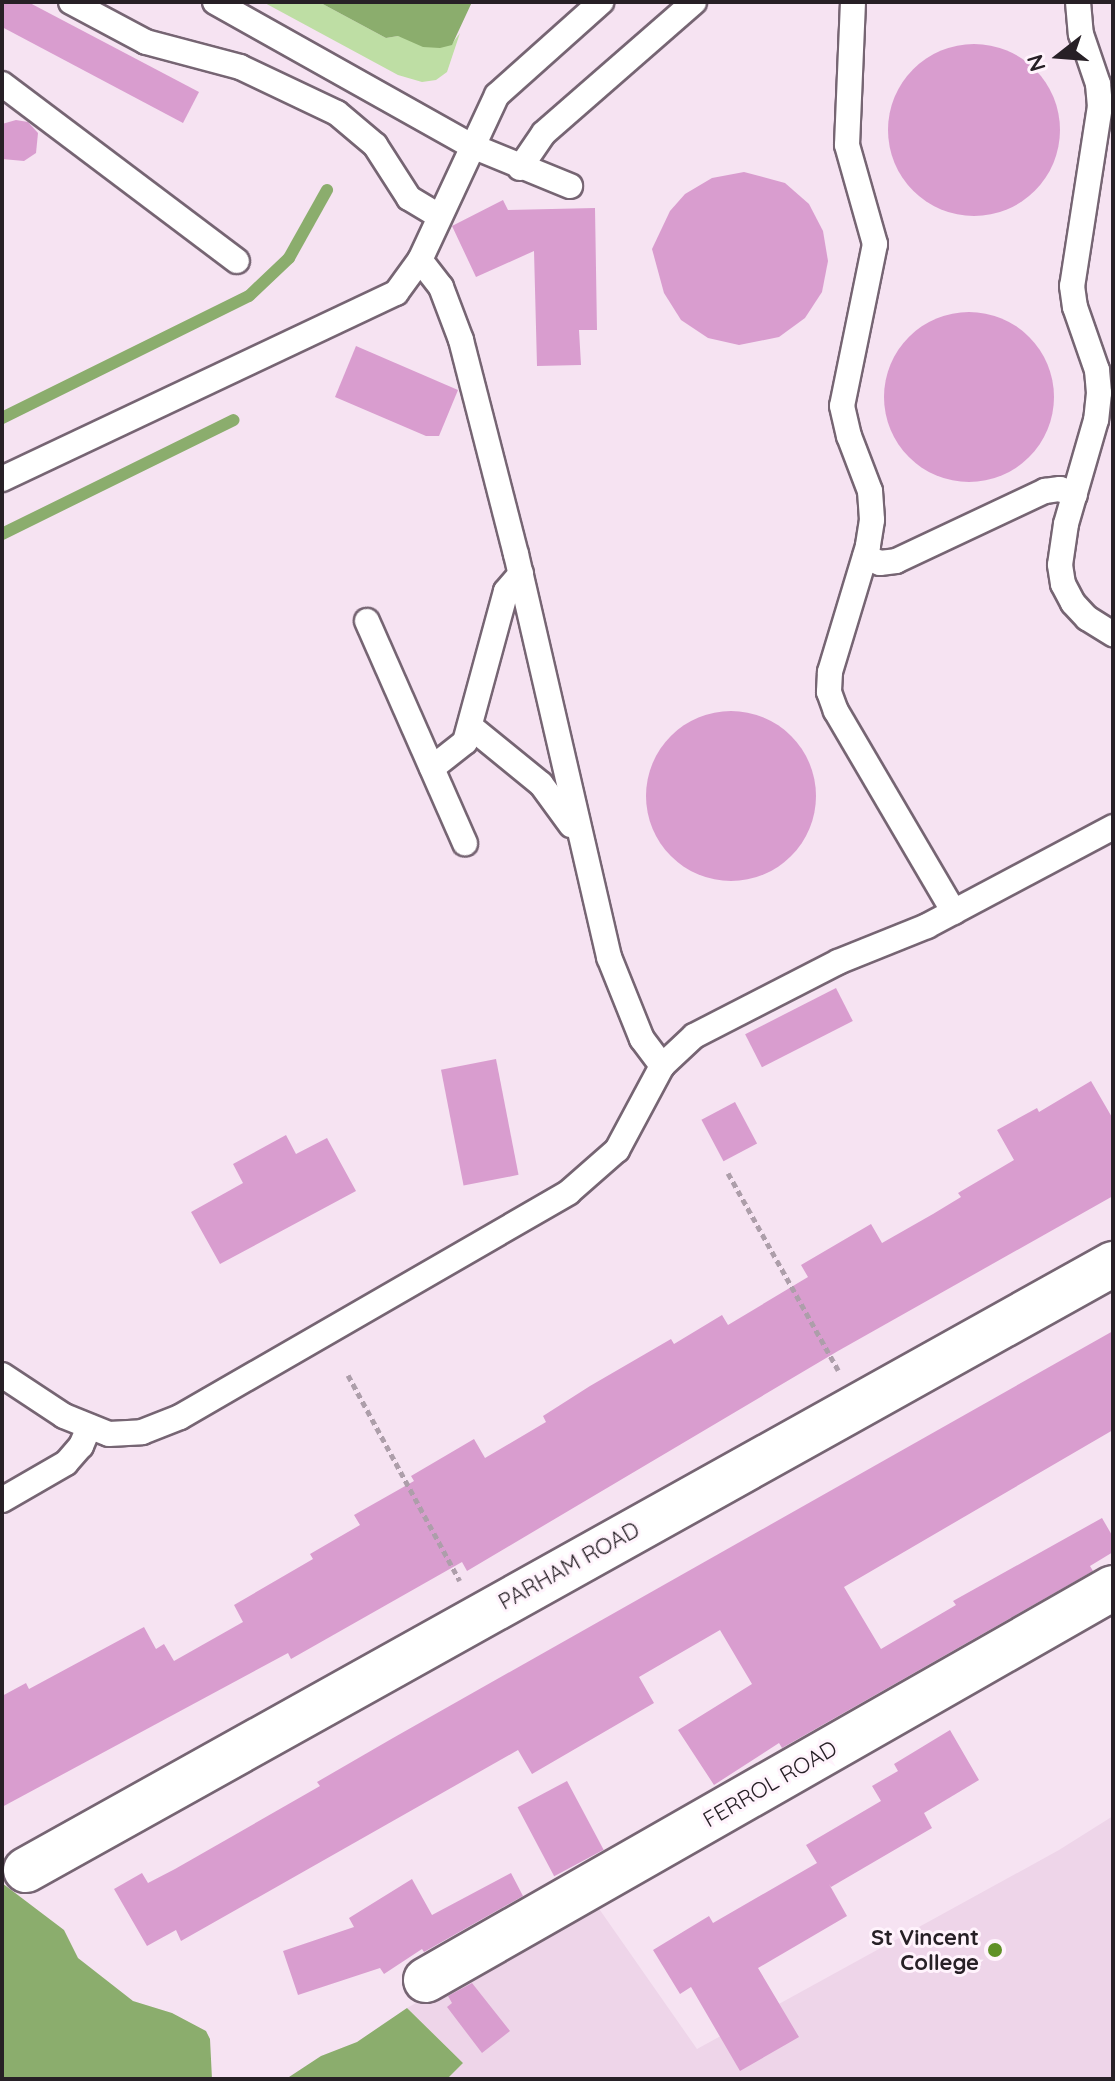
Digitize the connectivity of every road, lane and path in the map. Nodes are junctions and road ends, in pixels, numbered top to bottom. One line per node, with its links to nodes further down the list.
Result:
1 (71, 2): 11 (lane)
2 (215, 2): 8 (lane)
3 (601, 2): 8 (lane)
4 (694, 2): 9 (lane)
5 (853, 2): 16 (lane)
6 (1078, 2): 15 (lane)
7 (2, 84): 13 (lane)
8 (472, 146): 9 (lane); 11 (lane)
9 (520, 168): 10 (lane)
10 (570, 186)
11 (439, 216): 12 (lane)
12 (420, 260): 14 (lane); 17 (lane)
13 (237, 261)
14 (2, 479)
15 (1075, 495): 16 (lane); 19 (lane)
16 (865, 557): 25 (lane)
17 (521, 574): 20 (lane); 24 (lane)
18 (367, 621): 21 (lane)
19 (1113, 634)
20 (471, 727): 21 (lane); 24 (lane)
21 (432, 768): 23 (lane)
22 (1113, 827): 25 (lane)
23 (465, 843)
24 (582, 849): 26 (lane)
25 (954, 912): 26 (lane)
26 (662, 1066): 32 (lane)
27 (728, 1173): 31 (path)
28 (1113, 1264): 31 (street, PARHAM ROAD)
29 (2, 1375): 32 (lane)
30 (348, 1375): 35 (path)
31 (858, 1406): 35 (street, PARHAM ROAD)
32 (89, 1427): 33 (lane)
33 (2, 1500)
34 (1113, 1588): 37 (street, FERROL ROAD)
35 (479, 1617): 36 (street, PARHAM ROAD)
36 (26, 1870)
37 (426, 1980)

